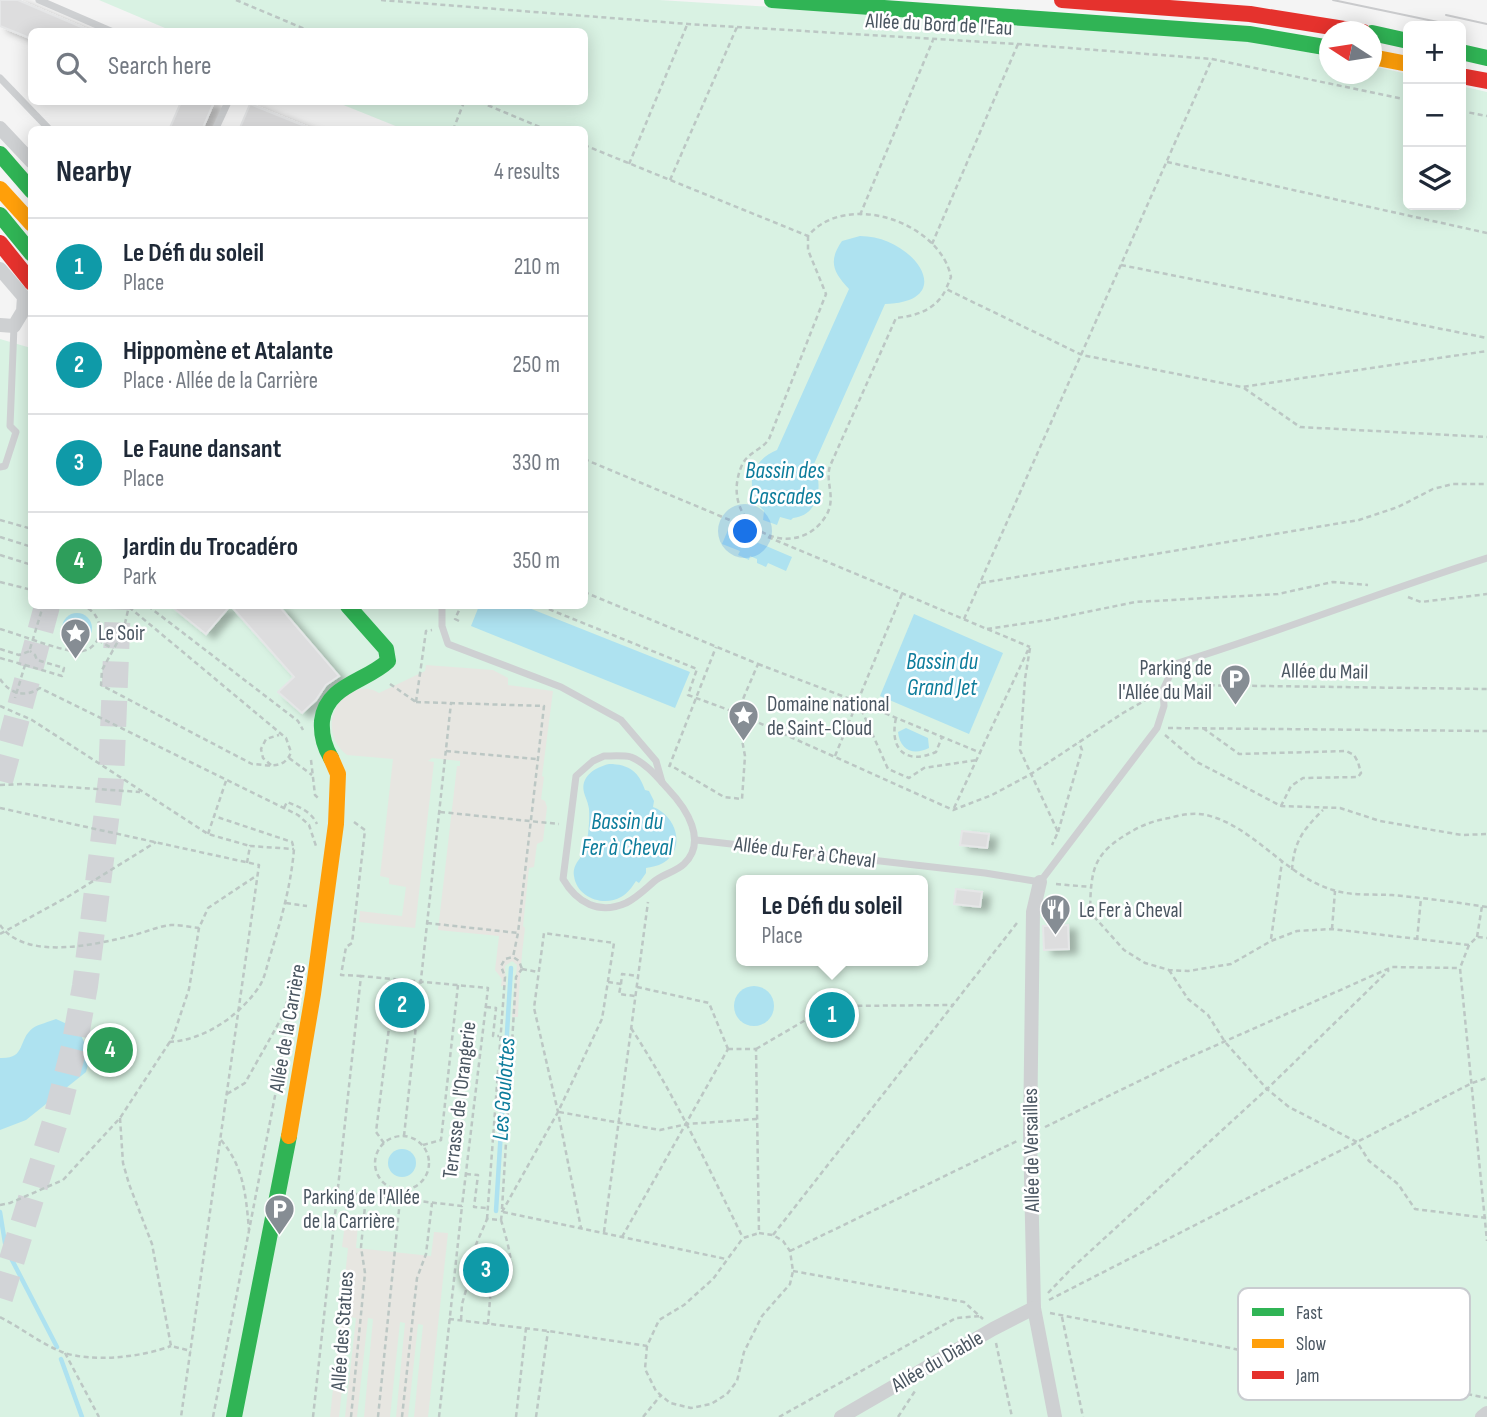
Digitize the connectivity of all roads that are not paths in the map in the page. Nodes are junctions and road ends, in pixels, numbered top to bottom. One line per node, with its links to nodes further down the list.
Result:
1 (38, 0): 5 (lane)
2 (772, 0): 8 (main road)
3 (1062, 0): 4 (main road)
4 (1319, 22)
5 (104, 28)
6 (1382, 35): 7 (main road)
7 (1403, 40)
8 (1319, 46)
9 (1466, 56): 12 (main road)
10 (1382, 59): 11 (main road)
11 (1403, 63)
12 (1484, 69): 13 (main road)
13 (1466, 74)
14 (0, 78): 16 (lane)
15 (227, 105): 17 (lane)
16 (46, 126)
17 (217, 126)
18 (0, 128): 20 (street)
19 (0, 154): 21 (main road)
20 (28, 158)
21 (28, 186)
22 (0, 189): 24 (main road)
23 (0, 215): 26 (main road)
24 (28, 220)
25 (0, 243): 28 (main road)
26 (28, 249)
27 (0, 269): 29 (street)
28 (28, 278)
29 (7, 326): 30 (lane)
30 (10, 426): 31 (lane); 32 (lane)
31 (0, 427)
32 (0, 467)
33 (1487, 558): 38 (lane)
34 (351, 609): 41 (main road, Allée de la Carrière)
35 (442, 609): 36 (lane)
36 (662, 782): 37 (lane); 37 (lane)
37 (696, 840): 38 (lane, Allée du Fer à Cheval)
38 (1040, 883): 39 (street, Allée de Versailles)
39 (1034, 1308): 42 (street, Allée du Diable); 43 (street, Allée de Versailles)
40 (1487, 1413): 44 (street)
41 (234, 1417)
42 (841, 1417)
43 (1055, 1417)
44 (1482, 1417)

